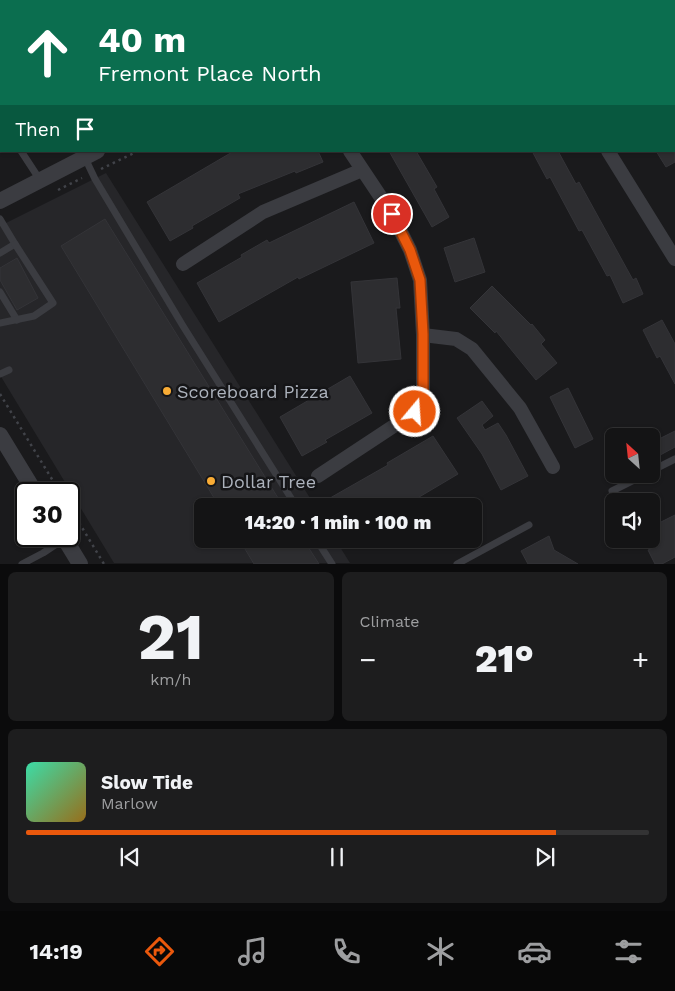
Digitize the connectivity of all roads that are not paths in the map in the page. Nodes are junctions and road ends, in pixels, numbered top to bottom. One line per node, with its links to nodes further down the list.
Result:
1 (22, 152): 6 (lane)
2 (351, 152): 5 (street)
3 (609, 152): 11 (street)
4 (91, 154): 6 (street); 27 (lane)
5 (362, 170): 12 (street); 16 (street)
6 (40, 180): 7 (street)
7 (0, 201)
8 (0, 219): 9 (lane)
9 (15, 244): 10 (lane); 14 (lane)
10 (0, 253)
11 (675, 259)
12 (183, 264)
13 (0, 292): 14 (lane)
14 (18, 320): 15 (lane)
15 (0, 323)
16 (423, 334): 22 (street); 23 (street)
17 (9, 370): 18 (lane)
18 (0, 374)
19 (0, 435): 24 (street)
20 (675, 459): 21 (lane)
21 (660, 466)
22 (553, 467)
23 (318, 476)
24 (29, 482)
25 (628, 483): 26 (lane)
26 (612, 491)
27 (291, 498)
28 (529, 525): 35 (lane)
29 (50, 547): 32 (lane)
30 (69, 547): 33 (street)
31 (322, 548): 34 (lane)
32 (22, 564)
33 (80, 564)
34 (332, 564)
35 (457, 564)

